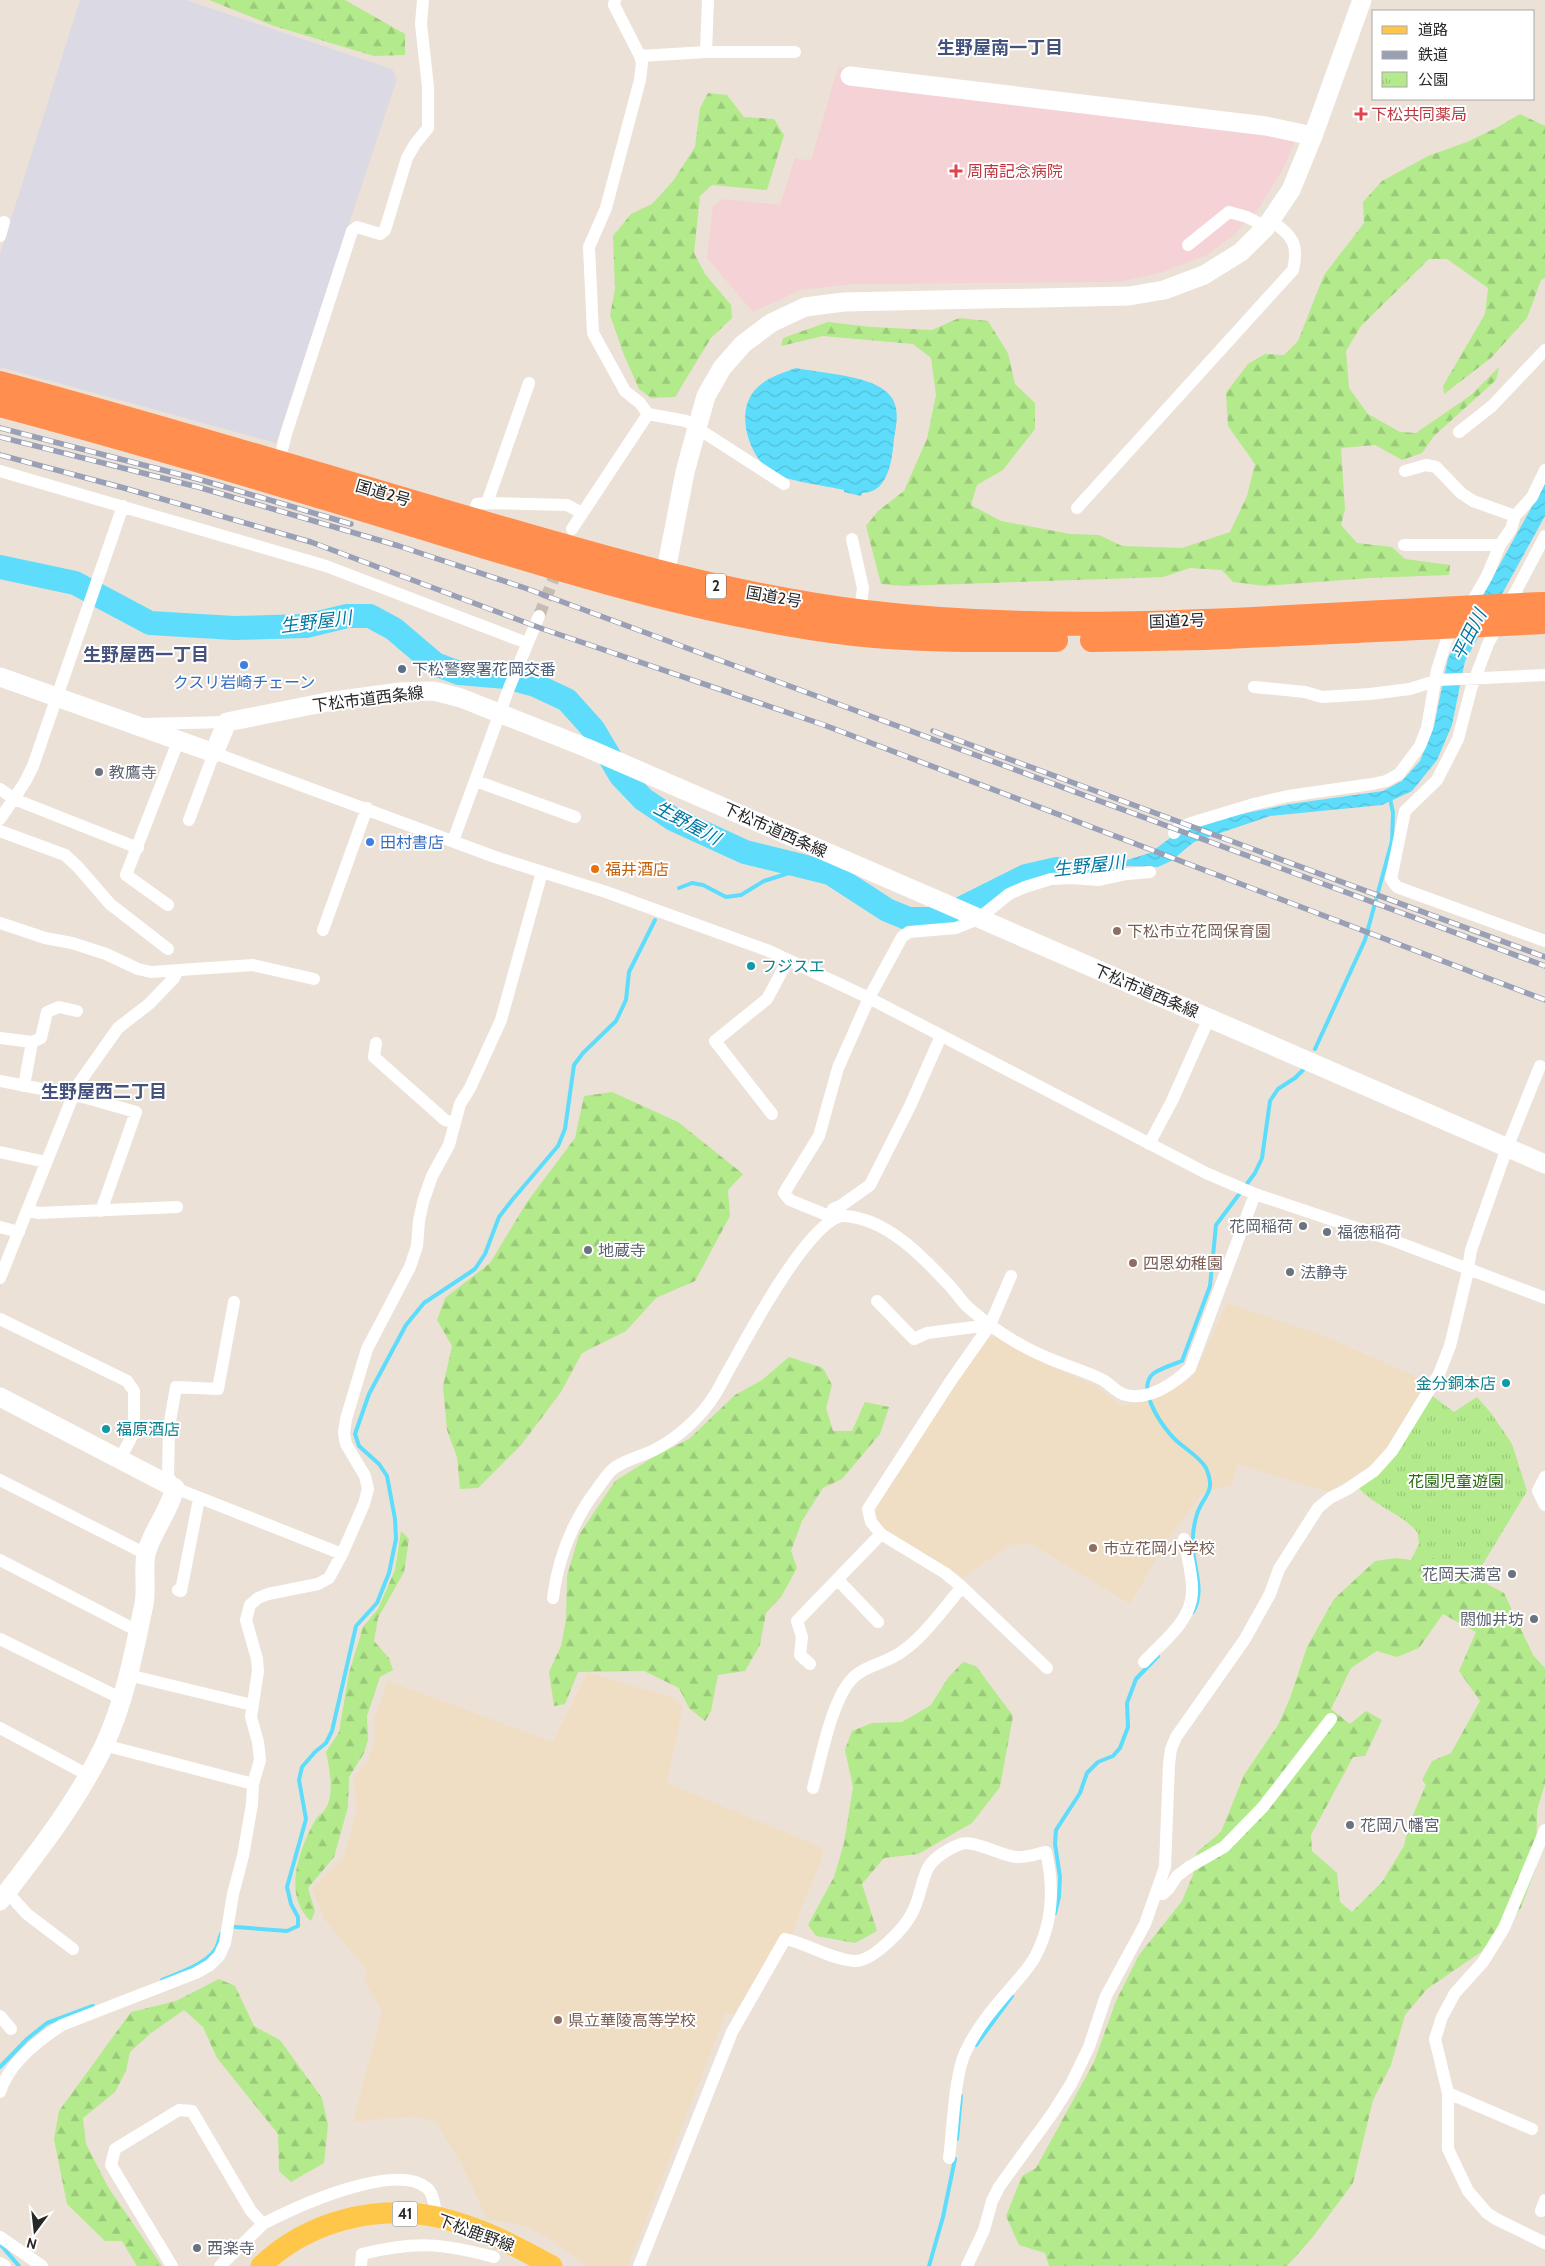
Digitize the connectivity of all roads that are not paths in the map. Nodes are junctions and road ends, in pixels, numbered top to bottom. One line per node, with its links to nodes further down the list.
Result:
1 (423, 0): 24 (street)
2 (615, 0): 7 (street)
3 (708, 0): 5 (street)
4 (1362, 0): 9 (street)
5 (706, 52): 6 (street); 7 (street)
6 (795, 52)
7 (640, 56): 18 (street)
8 (850, 76): 9 (street)
9 (1313, 136): 11 (street)
10 (4, 222): 12 (street)
11 (1269, 224): 13 (street); 19 (street); 27 (street)
12 (0, 236)
13 (1188, 245)
14 (1545, 350): 20 (street)
15 (0, 383): 24 (highway, 国道2号 / 2)
16 (529, 383): 28 (street)
17 (0, 405): 24 (highway, 国道2号 / 2)
18 (648, 414): 19 (street); 29 (street)
19 (696, 428): 25 (street); 36 (street)
20 (1459, 432)
21 (1545, 470): 30 (street)
22 (0, 471): 26 (street)
23 (1405, 471): 30 (street)
24 (276, 472): 28 (highway, 国道2号 / 2); 36 (highway, 国道2号 / 2)
25 (784, 484)
26 (123, 506): 43 (street); 49 (street)
27 (1077, 508)
28 (479, 511): 29 (street); 36 (highway, 国道2号 / 2)
29 (582, 512): 31 (street)
30 (1515, 516): 35 (street)
31 (572, 530)
32 (1545, 536): 46 (street)
33 (852, 539): 38 (street)
34 (1404, 545): 35 (street)
35 (1500, 545): 47 (street)
36 (663, 586): 38 (highway, 国道2号 / 2); 41 (highway, 国道2号 / 2)
37 (1545, 604): 39 (highway, 国道2号 / 2)
38 (860, 611): 41 (highway, 国道2号 / 2)
39 (1513, 614): 41 (highway, 国道2号 / 2); 42 (highway, 国道2号 / 2)
40 (539, 616): 43 (street)
41 (1452, 616)
42 (1545, 622)
43 (528, 643): 50 (street)
44 (1545, 675): 46 (street)
45 (0, 677): 49 (street)
46 (1472, 678): 47 (street); 72 (street)
47 (1436, 681): 48 (street); 63 (street)
48 (1254, 687)
49 (58, 697): 52 (street); 57 (street)
50 (501, 713): 51 (street, 下松市道西条線); 55 (street); 69 (street, 下松市道西条線)
51 (227, 722): 52 (street); 54 (street)
52 (134, 724): 53 (street)
53 (179, 739): 54 (street); 65 (street)
54 (214, 753): 58 (street); 61 (street)
55 (476, 781): 59 (street); 64 (street)
56 (0, 789): 57 (street)
57 (14, 799): 60 (street); 65 (street)
58 (367, 808): 64 (street); 71 (street)
59 (575, 817)
60 (0, 819)
61 (189, 820)
62 (0, 831): 73 (street)
63 (1174, 833)
64 (453, 841): 66 (street)
65 (138, 848): 68 (street)
66 (542, 872): 74 (street); 89 (street)
67 (1150, 872): 69 (street)
68 (168, 905)
69 (974, 917): 77 (street); 79 (street, 下松市道西条線)
70 (0, 923): 75 (street)
71 (324, 930)
72 (1545, 941)
73 (168, 948)
74 (788, 960): 77 (street); 88 (street)
75 (178, 970): 76 (street); 87 (street)
76 (314, 979)
77 (869, 998): 80 (street); 99 (street)
78 (77, 1011): 82 (street)
79 (1209, 1018): 90 (street); 91 (street, 下松市道西条線)
80 (941, 1036): 90 (street); 99 (street)
81 (0, 1038): 82 (street)
82 (32, 1042): 86 (street)
83 (376, 1043): 89 (street)
84 (1540, 1066): 91 (street)
85 (0, 1081): 86 (street)
86 (24, 1086): 87 (street)
87 (72, 1096): 93 (street); 98 (street)
88 (772, 1114)
89 (453, 1123): 120 (street)
90 (1149, 1144): 95 (street)
91 (1507, 1148): 94 (street, 下松市道西条線); 102 (street)
92 (0, 1152): 93 (street)
93 (46, 1162): 97 (street)
94 (1545, 1164)
95 (1255, 1194): 102 (street); 109 (street)
96 (177, 1207): 98 (street)
97 (28, 1210): 98 (street); 101 (street)
98 (101, 1211)
99 (832, 1217): 109 (street); 125 (street)
100 (0, 1227): 101 (street)
101 (19, 1232): 104 (street)
102 (1467, 1268): 105 (street); 142 (street)
103 (1011, 1276): 109 (street)
104 (0, 1278)
105 (1545, 1298)
106 (877, 1301): 109 (street)
107 (234, 1302): 114 (street)
108 (0, 1319): 111 (street)
109 (990, 1325): 117 (street)
110 (0, 1397): 111 (street)
111 (120, 1459): 114 (street)
112 (1545, 1478): 116 (street)
113 (0, 1480): 119 (street)
114 (175, 1488): 115 (street); 119 (street)
115 (199, 1499): 120 (street); 124 (street)
116 (1545, 1505)
117 (881, 1534): 122 (street); 123 (street)
118 (1184, 1539): 129 (street)
119 (146, 1554): 127 (street)
120 (342, 1554): 134 (street)
121 (0, 1560): 127 (street)
122 (838, 1580): 126 (street); 130 (street)
123 (962, 1587): 131 (street); 140 (street)
124 (178, 1590)
125 (553, 1598)
126 (878, 1622)
127 (138, 1629): 132 (street)
128 (0, 1639): 133 (street)
129 (1144, 1662)
130 (810, 1664)
131 (1047, 1668)
132 (128, 1675): 133 (street); 134 (street)
133 (122, 1699): 137 (street)
134 (252, 1705): 139 (street)
135 (1331, 1719): 142 (street)
136 (0, 1728): 138 (street)
137 (104, 1745): 138 (street); 139 (street)
138 (88, 1775): 143 (street)
139 (253, 1784): 147 (street)
140 (813, 1788)
141 (1545, 1830): 148 (street)
142 (1157, 1894): 165 (street)
143 (3, 1896): 144 (street)
144 (73, 1949)
145 (0, 2016): 146 (street)
146 (11, 2029)
147 (0, 2092)
148 (1448, 2093): 149 (street); 154 (street)
149 (1532, 2129)
150 (949, 2158): 164 (street)
151 (436, 2217): 152 (street); 155 (main road, 下松鹿野線 / 41); 161 (main road, 下松鹿野線 / 41)
152 (263, 2224): 159 (street); 160 (street)
153 (0, 2237): 158 (street)
154 (1545, 2243)
155 (496, 2254): 162 (street); 163 (main road, 下松鹿野線 / 41)
156 (0, 2263): 157 (street)
157 (5, 2266)
158 (42, 2266)
159 (172, 2266)
160 (220, 2266)
161 (261, 2266)
162 (361, 2266)
163 (552, 2266)
164 (639, 2266)
165 (967, 2266)

